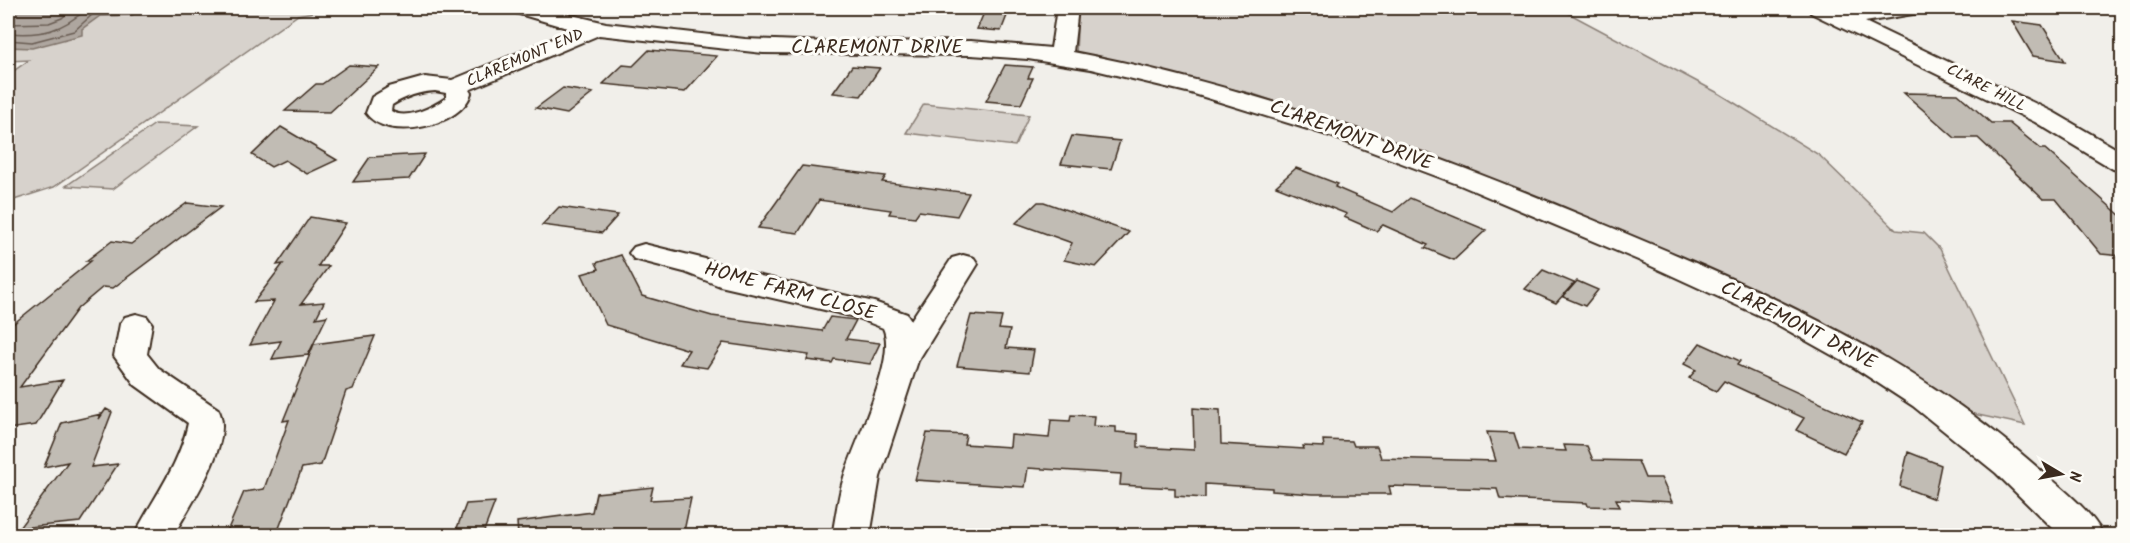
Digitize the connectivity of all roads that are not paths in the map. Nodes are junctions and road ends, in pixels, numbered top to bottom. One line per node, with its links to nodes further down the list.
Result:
1 (524, 8): 6 (street, CLAREMONT DRIVE)
2 (1068, 8): 7 (street)
3 (1819, 8): 5 (street, CLARE HILL)
4 (1911, 8): 5 (street)
5 (1845, 19): 9 (street, CLARE HILL)
6 (597, 28): 7 (street, CLAREMONT DRIVE); 8 (street, CLAREMONT END)
7 (1061, 57): 16 (street, CLAREMONT DRIVE)
8 (454, 88)
9 (2122, 163)
10 (644, 253): 13 (street, HOME FARM CLOSE)
11 (963, 264): 13 (street, HOME FARM CLOSE)
12 (136, 324): 14 (street)
13 (902, 361): 15 (street, HOME FARM CLOSE)
14 (153, 536)
15 (851, 536)
16 (2085, 536)

